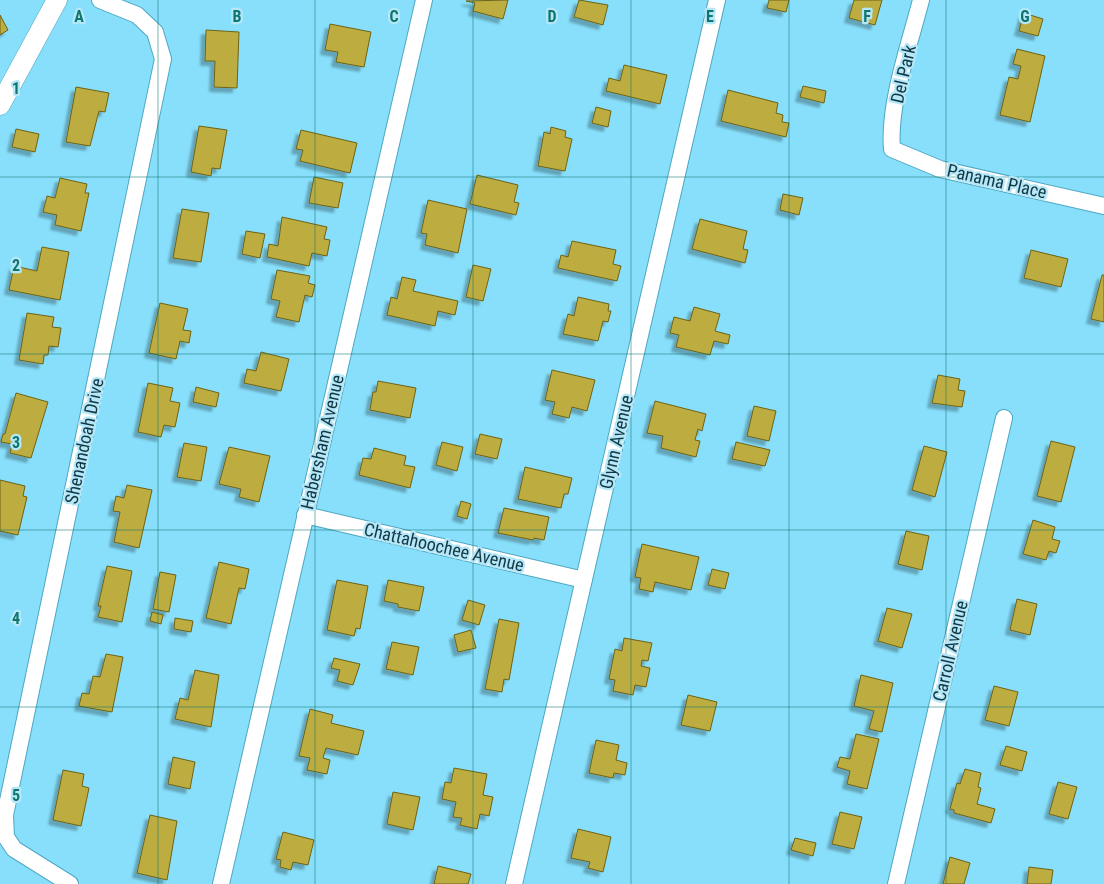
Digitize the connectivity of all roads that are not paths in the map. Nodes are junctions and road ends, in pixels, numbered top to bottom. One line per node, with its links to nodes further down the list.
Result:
1 (58, 0): 6 (street)
2 (100, 0): 12 (street, Shenandoah Drive)
3 (424, 0): 10 (street, Habersham Avenue)
4 (717, 0): 11 (street, Glynn Avenue)
5 (921, 0): 7 (street, Del Park)
6 (0, 105)
7 (892, 149): 8 (street, Panama Place)
8 (1104, 206)
9 (1004, 418): 15 (street, Carroll Avenue)
10 (305, 515): 11 (street, Chattahoochee Avenue); 13 (street, Habersham Avenue)
11 (584, 580): 14 (street, Glynn Avenue)
12 (70, 884)
13 (221, 884)
14 (514, 884)
15 (896, 884)

